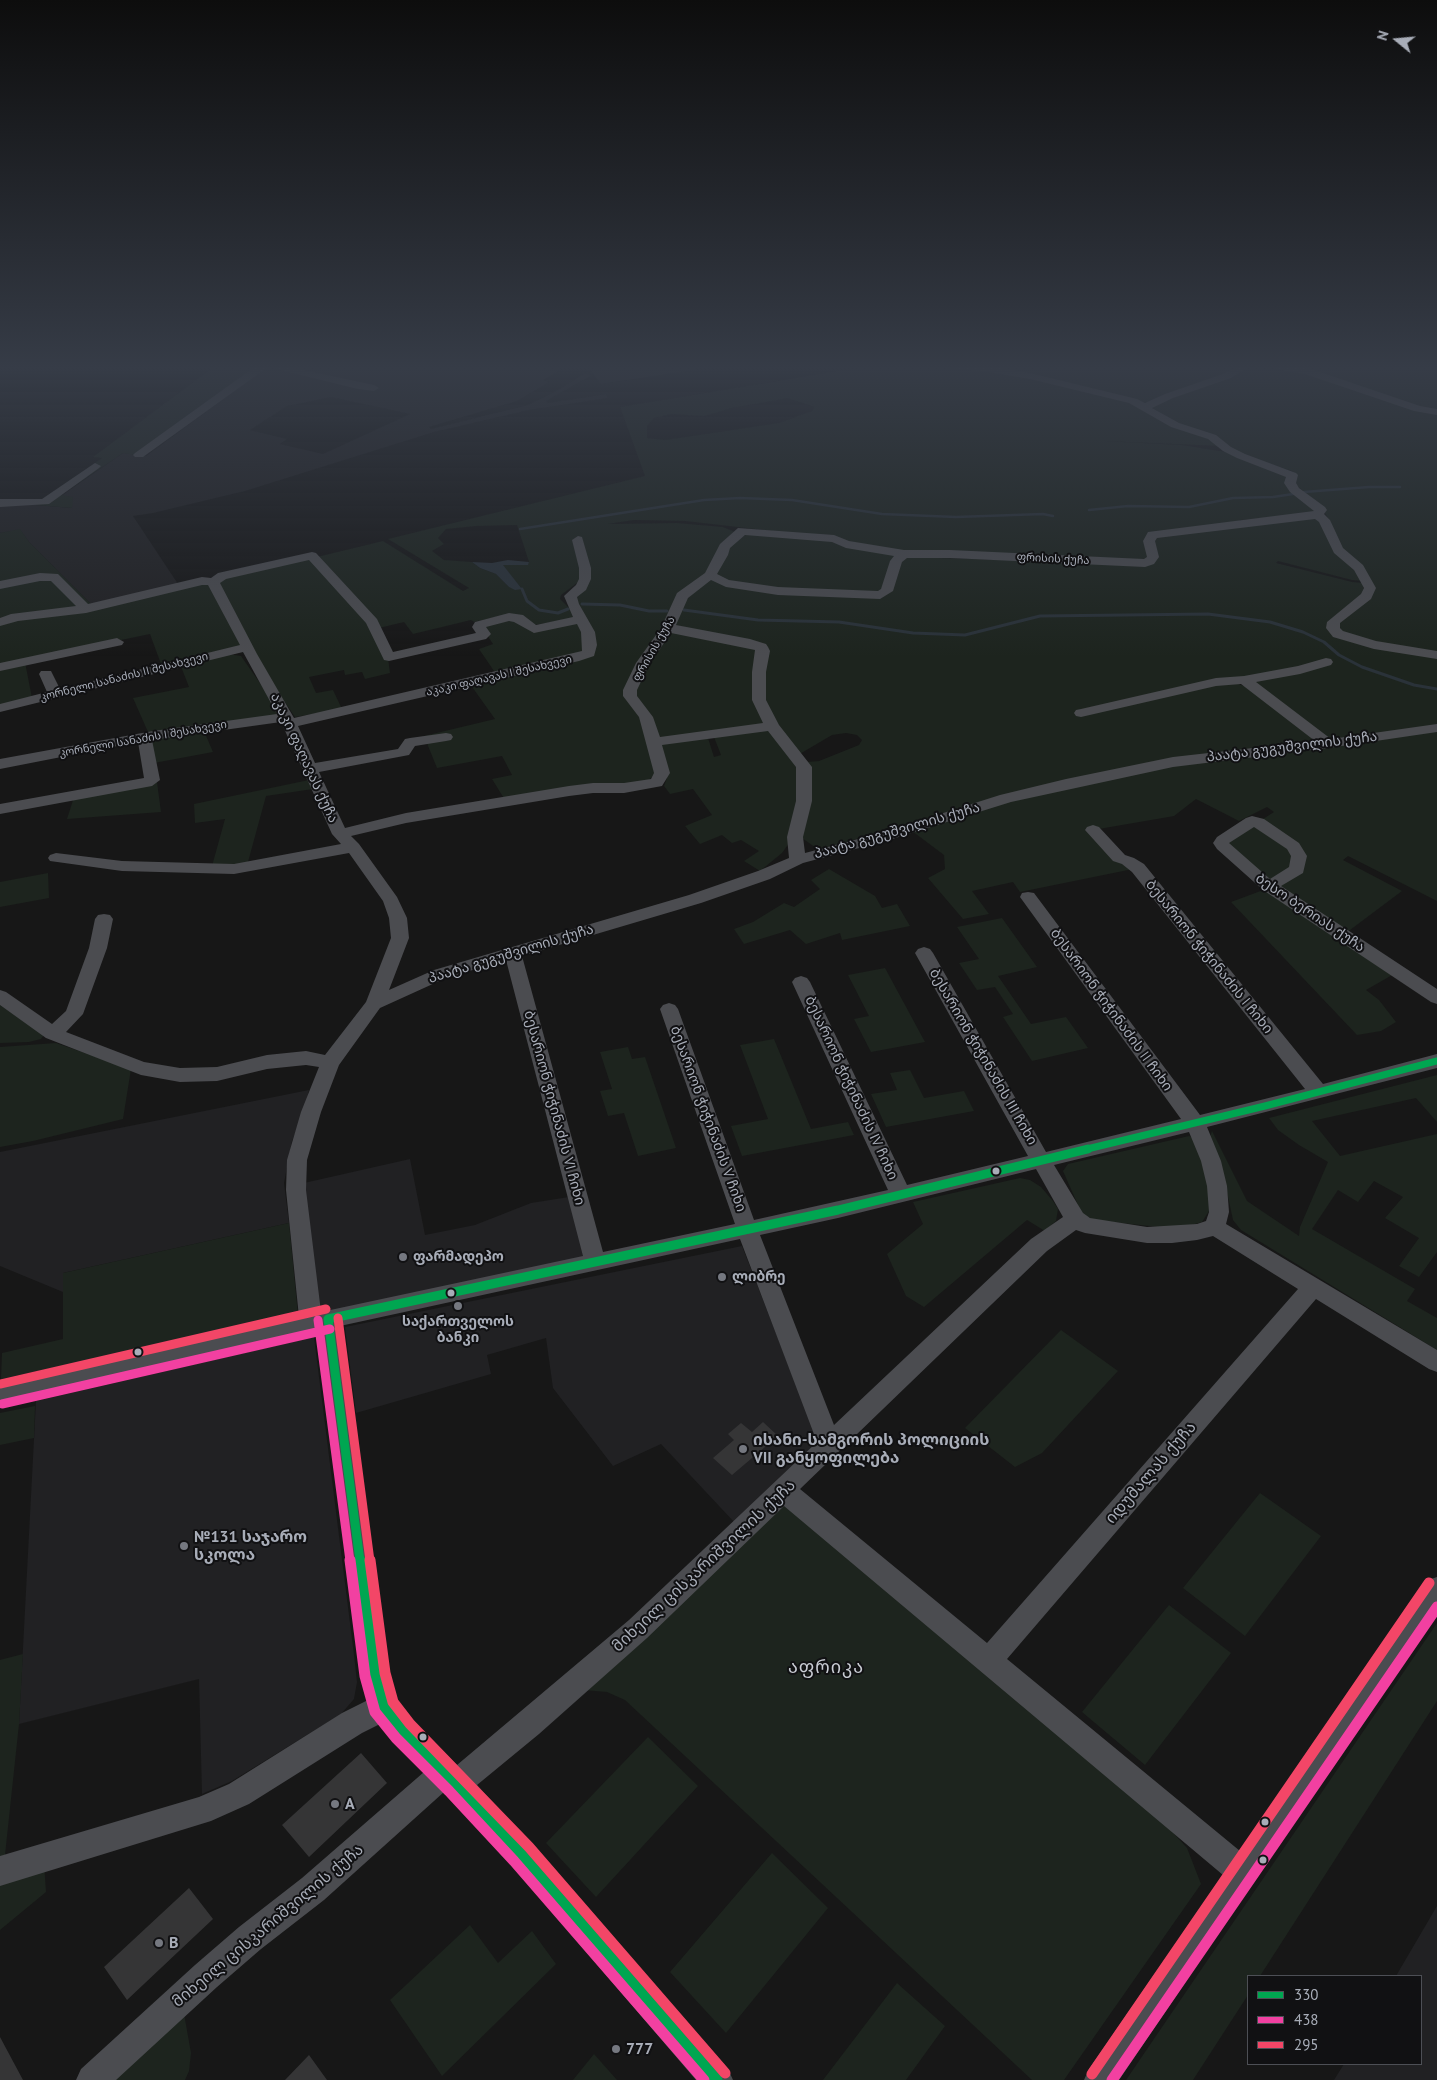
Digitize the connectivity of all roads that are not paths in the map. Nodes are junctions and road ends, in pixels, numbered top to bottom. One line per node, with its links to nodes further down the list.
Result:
1 (1262, 463): 4 (street)
2 (95, 466): 3 (street)
3 (0, 503)
4 (1317, 515): 6 (street, ფრისის ქუჩა); 16 (street)
5 (578, 540): 11 (street, აკაკი ფაღავას I შესახვევი)
6 (904, 554): 7 (street, ფრისის ქუჩა); 7 (street)
7 (710, 576): 13 (street, ფრისის ქუჩა)
8 (213, 582): 10 (street); 11 (street); 15 (street, აკაკი ფაღავას ქუჩა)
9 (0, 585): 10 (street)
10 (86, 609): 12 (street)
11 (582, 619): 24 (street, აკაკი ფაღავას I შესახვევი)
12 (0, 622)
13 (668, 628): 25 (street); 29 (street, ფრისის ქუჩა)
14 (117, 642): 18 (street)
15 (248, 647): 21 (street, კორნელი სანაძის II შესახვევი); 24 (street, აკაკი ფაღავას ქუჩა)
16 (1437, 655)
17 (1326, 662): 20 (street)
18 (0, 667)
19 (46, 674): 21 (street)
20 (1244, 680): 23 (street); 30 (street)
21 (55, 694): 22 (street, კორნელი სანაძის II შესახვევი)
22 (0, 708)
23 (1081, 713)
24 (287, 720): 27 (street, კორნელი სანაძის I შესახვევი); 32 (street, აკაკი ფაღავას ქუჩა)
25 (772, 726): 29 (street); 38 (street)
26 (1437, 728): 30 (street, პაატა გუგუშვილის ქუჩა)
27 (144, 737): 31 (street, კორნელი სანაძის I შესახვევი); 33 (street)
28 (446, 737): 32 (street)
29 (654, 742): 35 (street, ფრისის ქუჩა)
30 (1328, 744): 38 (street, პაატა გუგუშვილის ქუჩა)
31 (0, 764)
32 (309, 769): 35 (street, აკაკი ფაღავას ქუჩა)
33 (0, 809)
34 (1093, 830): 52 (street, ბესარიონ ჭიჭინაძის I ჩიხი)
35 (340, 834): 36 (street, აკაკი ფაღავას ქუჩა)
36 (353, 846): 37 (street); 47 (street, აკაკი ფაღავას ქუჩა)
37 (56, 858)
38 (797, 860): 43 (street, პაატა გუგუშვილის ქუჩა)
39 (1270, 886): 39 (street, ბესო ბერიას ქუჩა); 46 (street, ბესო ბერიას ქუჩა)
40 (1028, 897): 53 (street, ბესარიონ ჭიჭინაძის II ჩიხი)
41 (104, 919): 49 (street)
42 (924, 953): 54 (street, ბესარიონ ჭიჭინაძის III ჩიხი)
43 (513, 954): 47 (street, პაატა გუგუშვილის ქუჩა); 59 (street, ბესარიონ ჭიჭინაძის VI ჩიხი)
44 (801, 982): 55 (street, ბესარიონ ჭიჭინაძის IV ჩიხი)
45 (0, 996): 49 (street)
46 (1437, 998)
47 (374, 1004): 51 (street, აკაკი ფაღავას ქუჩა)
48 (669, 1009): 58 (street, ბესარიონ ჭიჭინაძის V ჩიხი)
49 (53, 1034): 51 (street)
50 (1437, 1061): 52 (street)
51 (330, 1064): 61 (street, აკაკი ფაღავას ქუჩა)
52 (1318, 1092): 53 (street)
53 (1195, 1123): 54 (street); 57 (street, ბესარიონ ჭიჭინაძის II ჩიხი)
54 (1043, 1161): 55 (street); 56 (street, ბესარიონ ჭიჭინაძის III ჩიხი)
55 (901, 1195): 58 (street)
56 (1076, 1218): 57 (street); 64 (street, მიხეილ ცისკარიშვილის ქუჩა)
57 (1215, 1227): 60 (street)
58 (747, 1229): 59 (street); 64 (street)
59 (595, 1261): 61 (street)
60 (1314, 1286): 62 (street); 67 (street, იდუმალას ქუჩა)
61 (320, 1321): 63 (street); 68 (street)
62 (1437, 1362)
63 (0, 1394)
64 (830, 1445): 65 (street, მიხეილ ცისკარიშვილის ქუჩა)
65 (784, 1491): 67 (street); 69 (street, მიხეილ ცისკარიშვილის ქუჩა)
66 (1437, 1589): 71 (street)
67 (989, 1660): 71 (street)
68 (384, 1707): 69 (street); 70 (street)
69 (451, 1778): 72 (street, მიხეილ ცისკარიშვილის ქუჩა); 73 (street)
70 (0, 1871)
71 (1243, 1872): 74 (street)
72 (92, 2080)
73 (717, 2080)
74 (1100, 2080)

